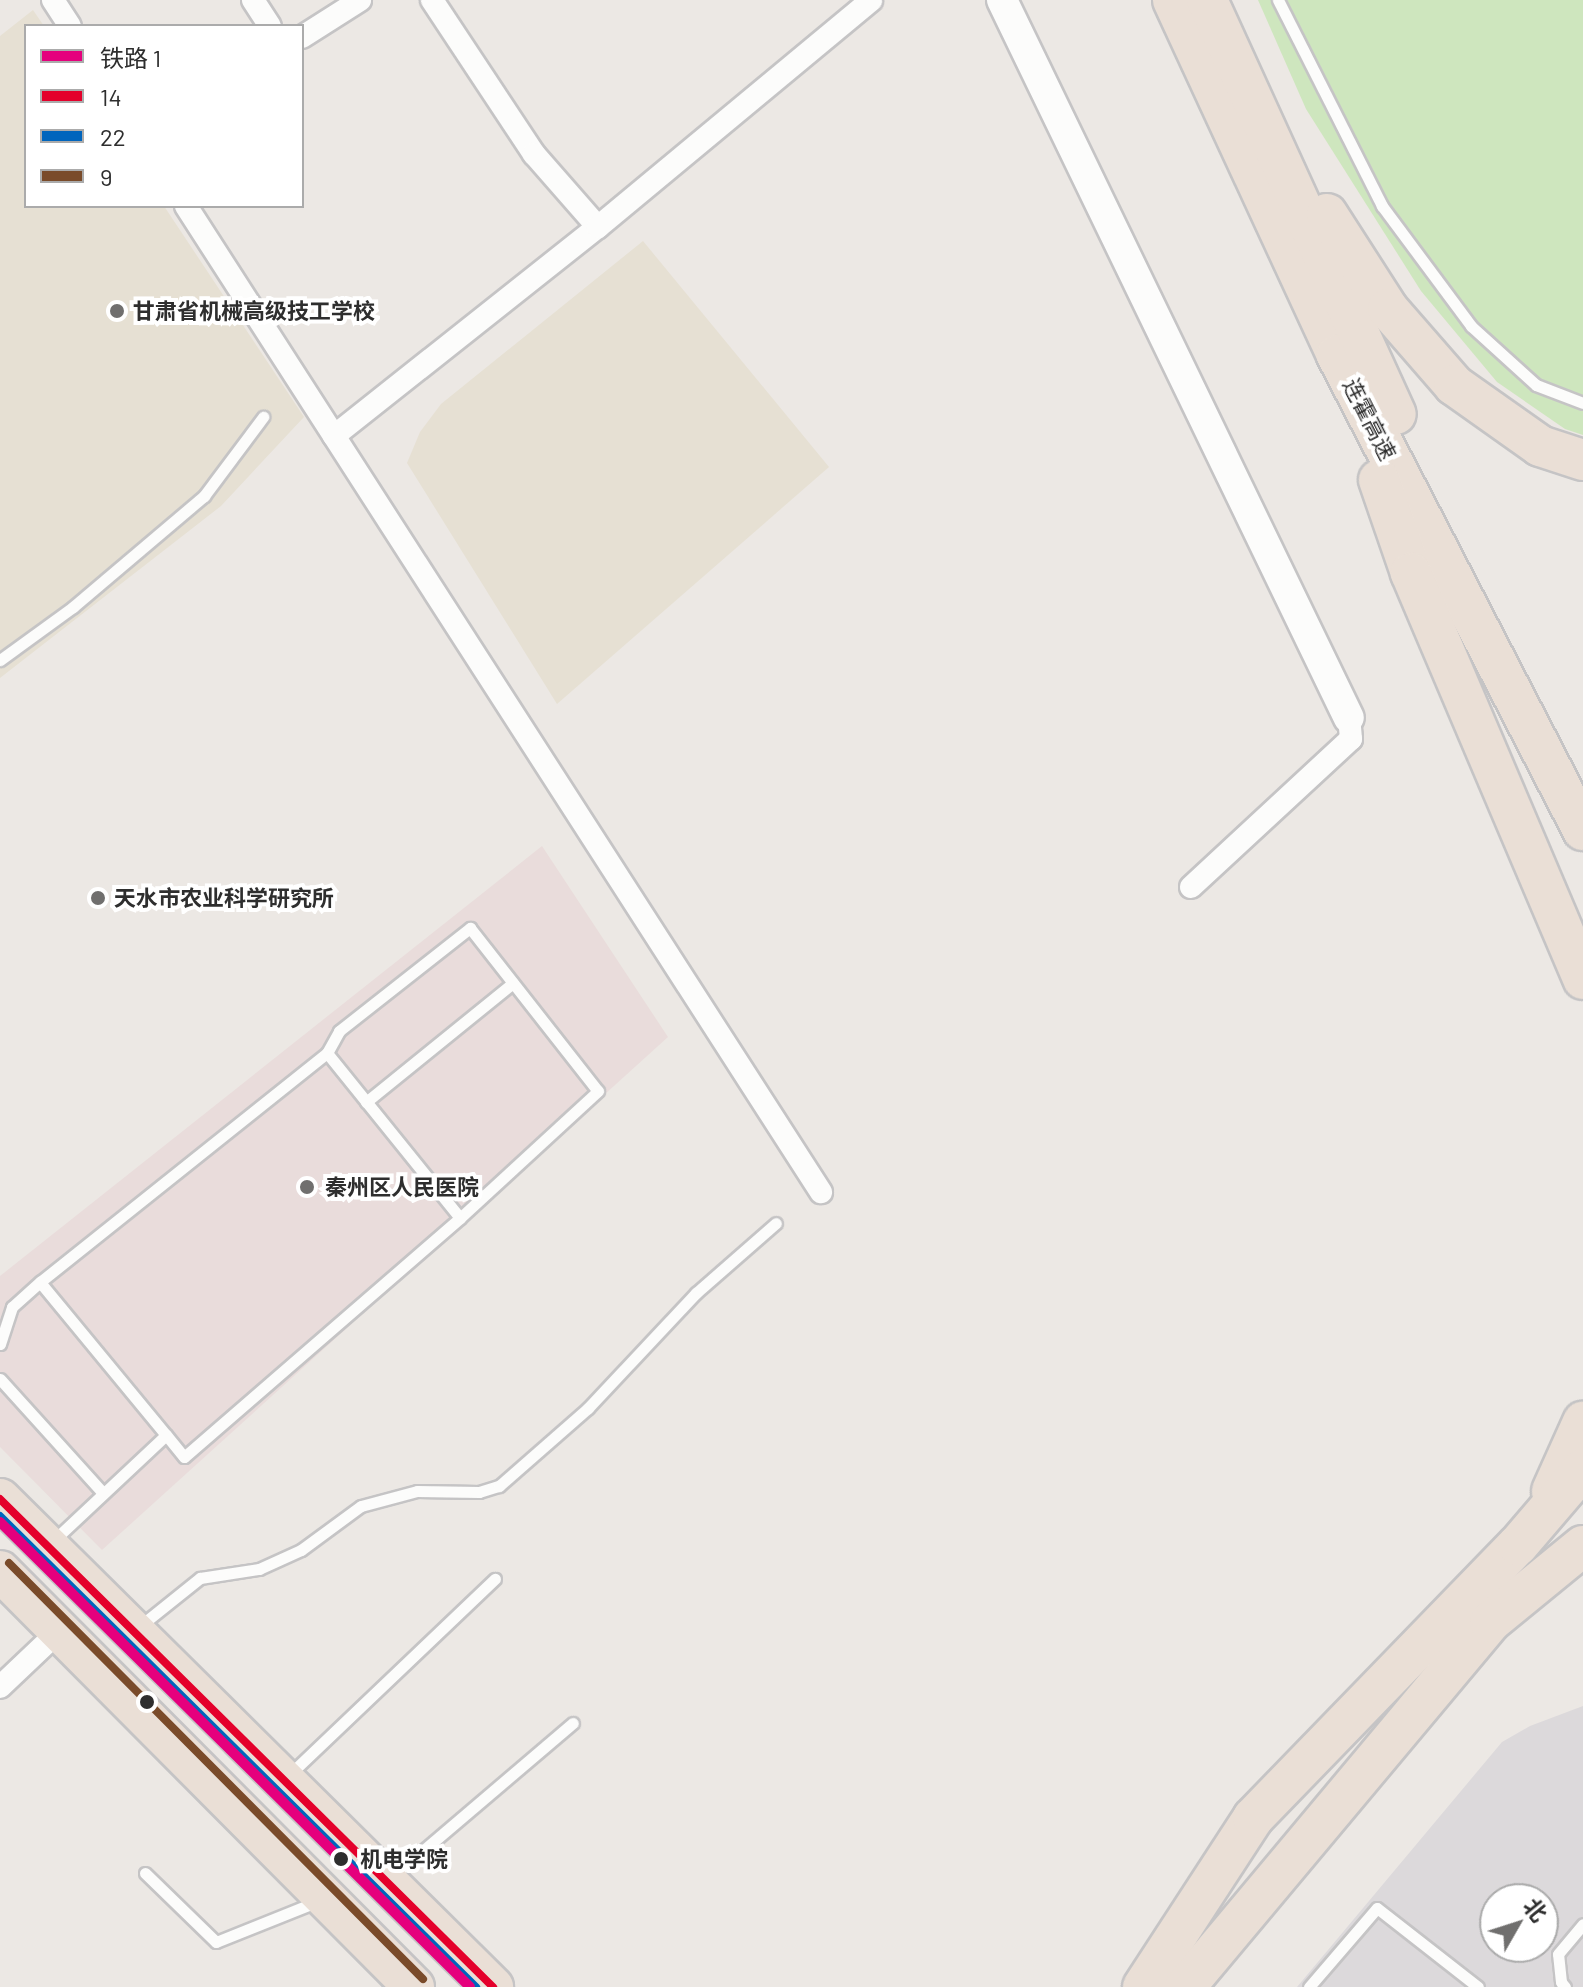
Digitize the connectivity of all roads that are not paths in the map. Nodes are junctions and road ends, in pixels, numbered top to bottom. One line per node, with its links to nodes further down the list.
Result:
1 (53, 0): 10 (street)
2 (253, 0): 11 (street)
3 (360, 0): 12 (street)
4 (432, 0): 15 (street)
5 (871, 0): 15 (street)
6 (1002, 0): 22 (street)
7 (1173, 0): 16 (highway, 连霍高速)
8 (1207, 0): 13 (highway, 连霍高速)
9 (1278, 0): 17 (lane)
10 (69, 24)
11 (269, 24)
12 (304, 36)
13 (1252, 98): 20 (highway); 23 (highway, 连霍高速)
14 (187, 208): 19 (street)
15 (598, 227): 19 (street)
16 (1337, 355): 24 (highway, 连霍高速); 26 (highway)
17 (1583, 403)
18 (263, 417): 21 (lane)
19 (334, 436): 30 (street)
20 (1583, 460)
21 (0, 660)
22 (1349, 718): 25 (street)
23 (1583, 781)
24 (1583, 830)
25 (1191, 887)
26 (1583, 979)
27 (513, 983): 28 (lane); 29 (lane); 31 (lane)
28 (327, 1053): 29 (lane); 33 (lane)
29 (366, 1102): 31 (lane)
30 (821, 1192)
31 (460, 1218): 37 (lane)
32 (776, 1223): 49 (lane)
33 (40, 1282): 34 (lane); 37 (lane)
34 (0, 1344)
35 (0, 1379): 39 (lane)
36 (1583, 1422): 42 (highway)
37 (166, 1435): 39 (lane)
38 (1583, 1469): 42 (highway)
39 (103, 1493): 44 (lane)
40 (0, 1499): 44 (highway)
41 (1583, 1509): 47 (highway)
42 (1518, 1545): 59 (highway)
43 (1583, 1546): 47 (highway)
44 (47, 1547): 49 (highway)
45 (0, 1571): 48 (highway)
46 (495, 1579): 52 (lane)
47 (1490, 1622): 60 (highway)
48 (59, 1631): 50 (street); 55 (highway)
49 (134, 1632): 52 (highway)
50 (0, 1687)
51 (573, 1723): 54 (lane)
52 (284, 1780): 54 (highway)
53 (145, 1873): 55 (lane)
54 (387, 1882): 58 (highway)
55 (325, 1898): 57 (highway)
56 (1583, 1924): 63 (lane)
57 (414, 1987)
58 (493, 1987)
59 (1143, 1987)
60 (1185, 1987)
61 (1309, 1987): 62 (lane)
62 (1478, 1987)
63 (1565, 1987)

